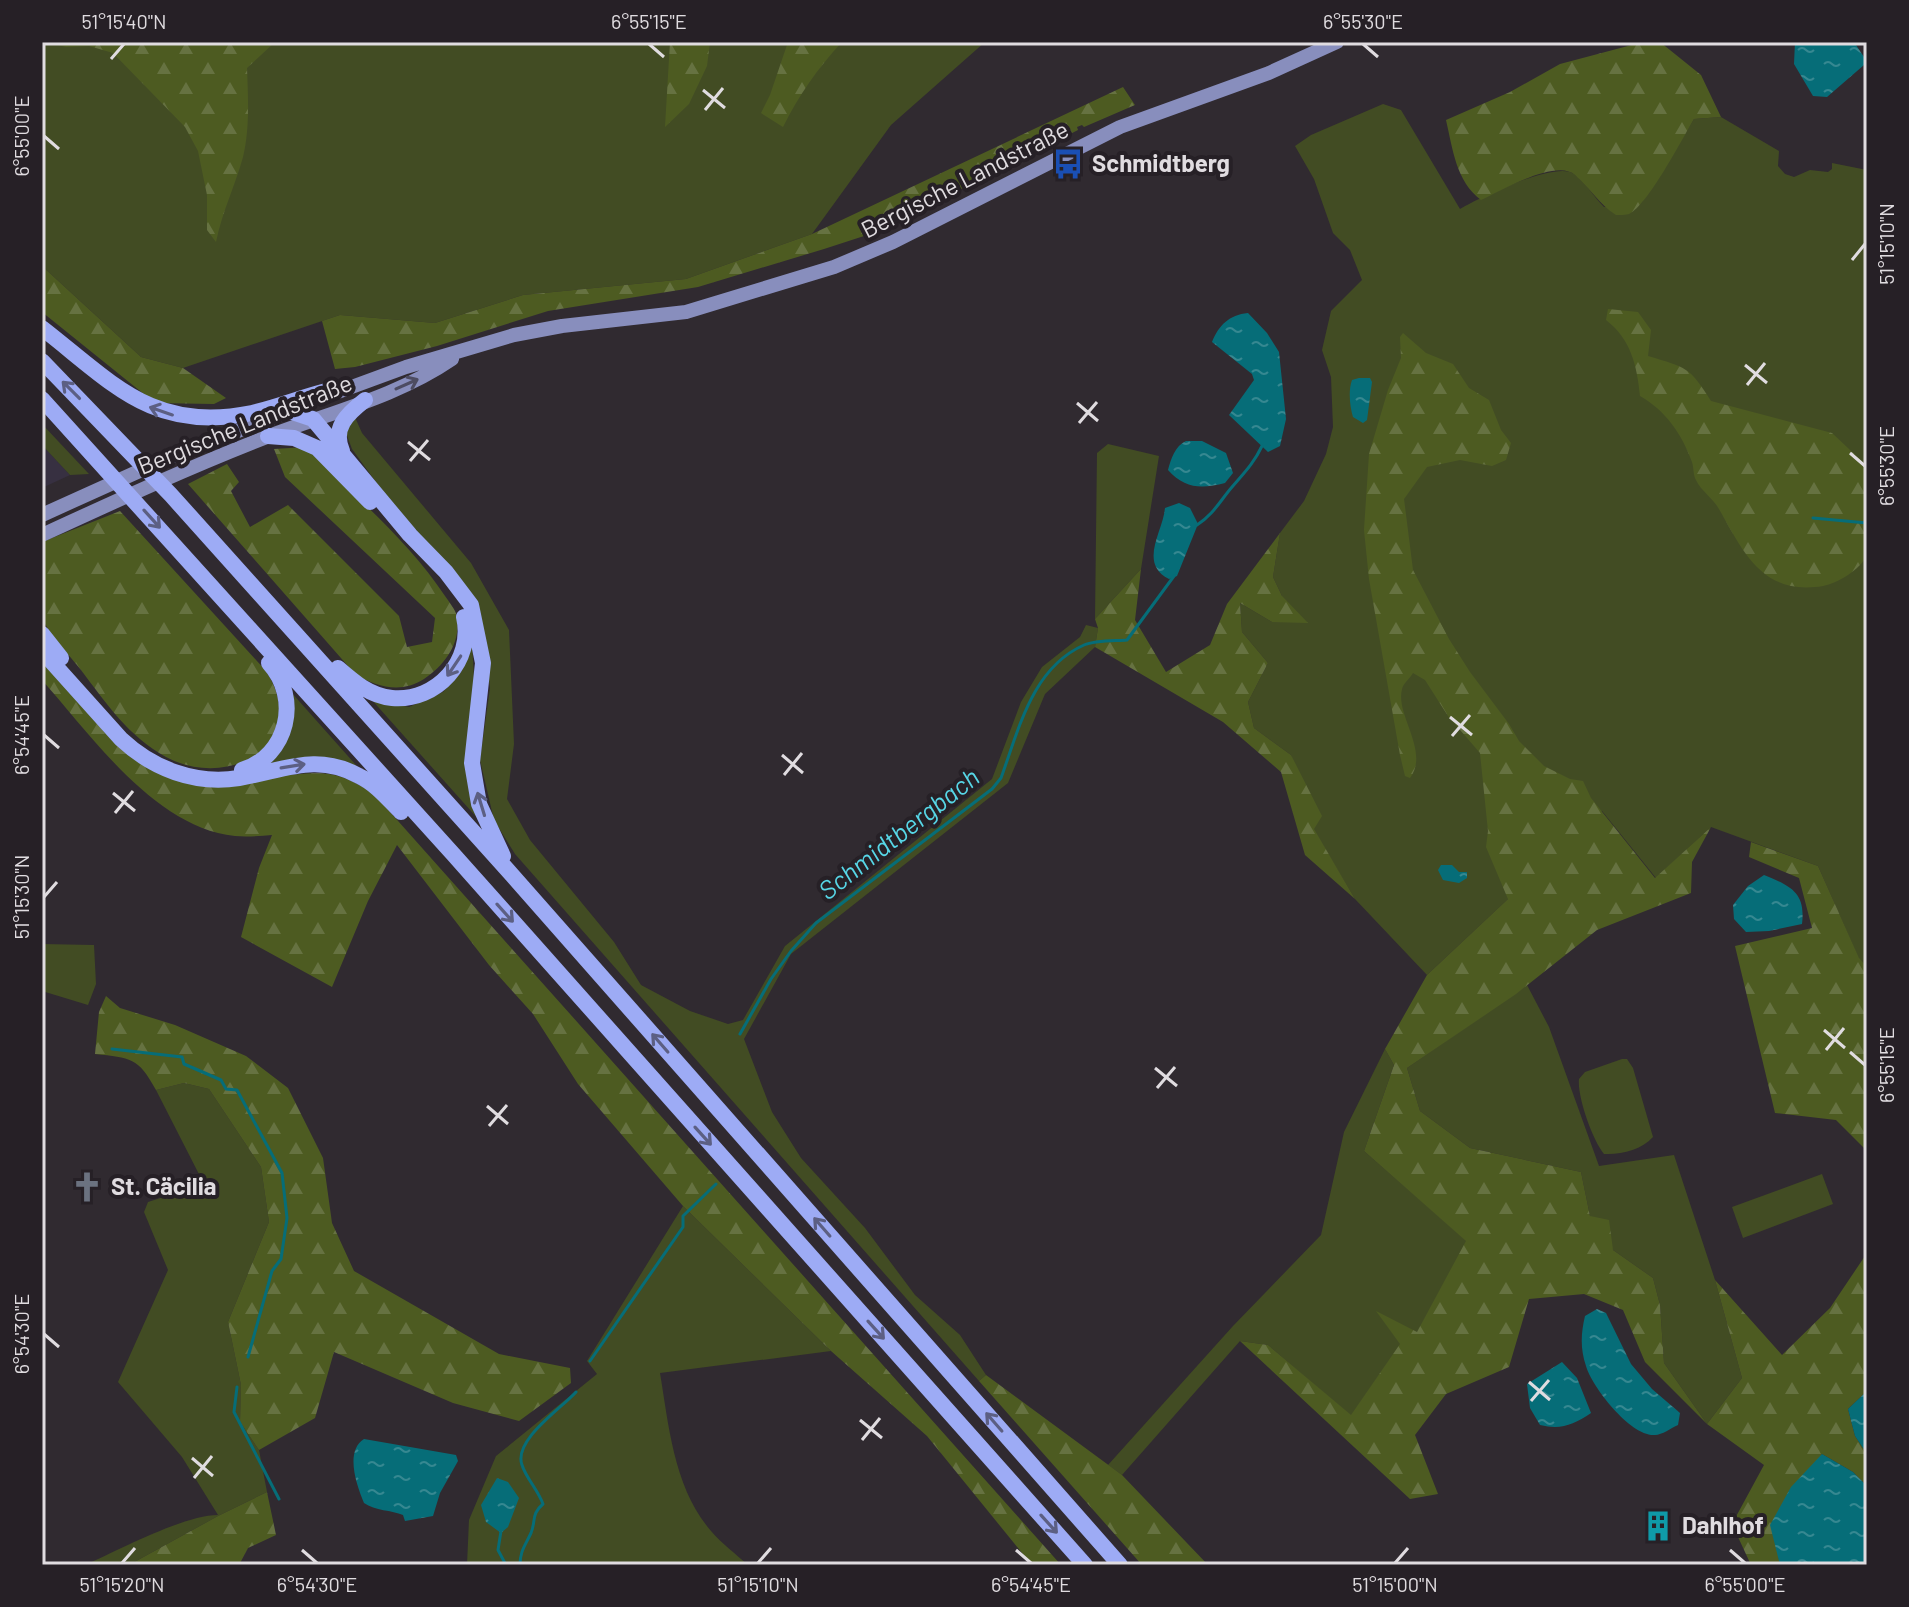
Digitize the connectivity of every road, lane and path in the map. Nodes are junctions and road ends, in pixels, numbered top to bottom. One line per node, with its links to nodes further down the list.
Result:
1 (1337, 42): 3 (main road, Bergische Landstraße)
2 (42, 328): 5 (highway, one-way to 2)
3 (462, 352): 5 (main road, Bergische Landstraße); 7 (main road, Bergische Landstraße, one-way to 3)
4 (42, 361): 14 (highway, one-way to 4)
5 (346, 387): 8 (main road, Bergische Landstraße)
6 (42, 399): 15 (highway, one-way to 15)
7 (365, 400): 9 (main road, Bergische Landstraße); 11 (highway)
8 (289, 411): 9 (highway); 12 (main road, Bergische Landstraße)
9 (313, 419): 10 (main road, Bergische Landstraße); 11 (highway)
10 (268, 436): 13 (main road, Bergische Landstraße); 14 (highway, one-way to 14)
11 (345, 456): 19 (highway, one-way to 11)
12 (42, 515)
13 (42, 535)
14 (277, 613): 19 (highway)
15 (252, 630): 16 (highway); 18 (highway)
16 (42, 634)
17 (42, 651): 18 (highway, one-way to 18)
18 (453, 854): 20 (highway, one-way to 20)
19 (512, 875): 21 (highway, one-way to 19)
20 (1085, 1565)
21 (1120, 1565)

